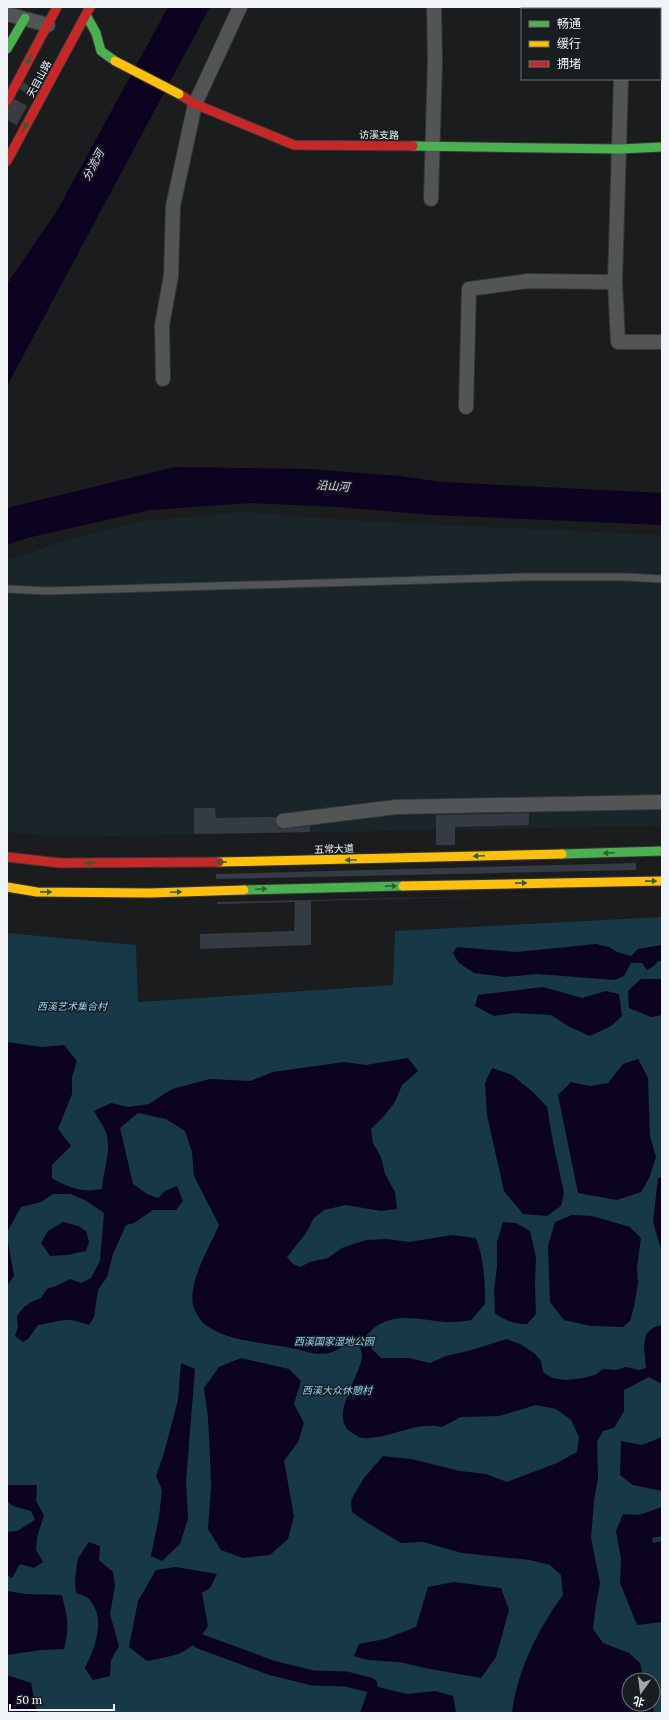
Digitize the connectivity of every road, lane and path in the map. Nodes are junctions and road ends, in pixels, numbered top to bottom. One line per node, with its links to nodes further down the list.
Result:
1 (57, 7): 7 (main road, 天目山路)
2 (240, 7): 11 (street)
3 (434, 7): 12 (street)
4 (88, 11): 11 (main road, 访溪支路, bridge); 15 (main road, 天目山路, one-way to 4)
5 (7, 14): 6 (street)
6 (25, 18): 7 (street); 8 (main road)
7 (48, 25): 10 (main road, 天目山路, one-way to 10)
8 (7, 49)
9 (621, 80): 14 (street)
10 (7, 101)
11 (195, 104): 12 (main road, 访溪支路); 19 (street)
12 (432, 146): 14 (main road, 访溪支路); 16 (street)
13 (662, 147): 14 (main road, 访溪支路)
14 (619, 149): 17 (street)
15 (7, 161)
16 (431, 199)
17 (616, 282): 18 (street); 20 (street)
18 (662, 342)
19 (163, 379)
20 (466, 407)
21 (662, 579): 22 (lane)
22 (7, 590)
23 (662, 802): 24 (street)
24 (283, 821)
25 (662, 851): 26 (main road, 五常大道, one-way to 26)
26 (7, 857)
27 (662, 881): 28 (main road, one-way to 27)
28 (7, 887)

